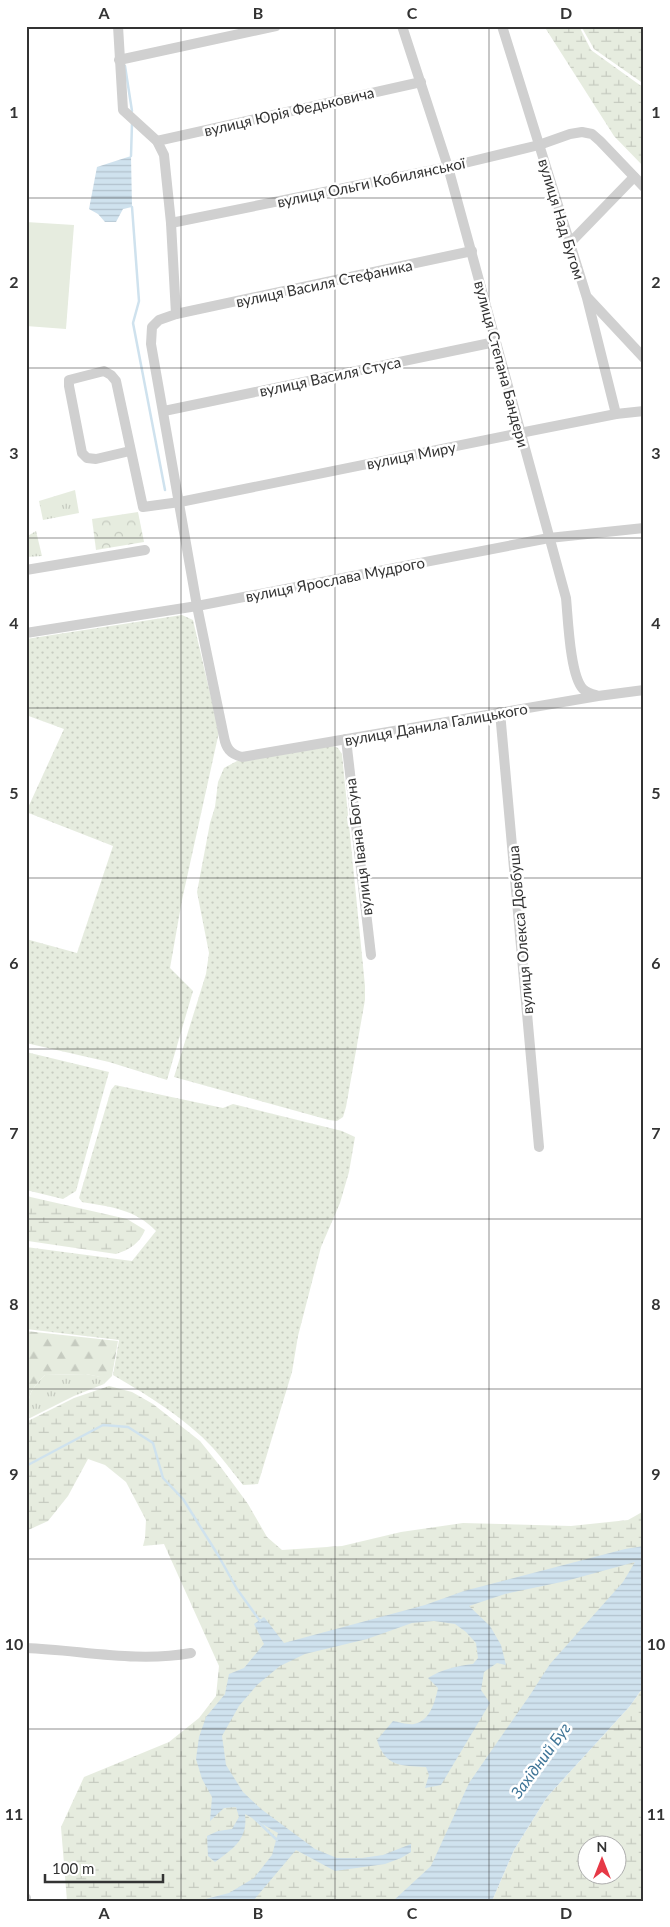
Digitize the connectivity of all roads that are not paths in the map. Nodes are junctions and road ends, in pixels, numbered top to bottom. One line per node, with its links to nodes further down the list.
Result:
1 (118, 26): 5 (street)
2 (276, 26): 5 (street)
3 (402, 26): 6 (street, вулиця Степана Бандери)
4 (502, 26): 8 (street, вулиця Над Бугом)
5 (120, 60): 7 (street)
6 (421, 82): 7 (street, вулиця Юрія Федьковича); 9 (street, вулиця Степана Бандери)
7 (157, 141): 12 (street)
8 (539, 145): 9 (street, вулиця Ольги Кобилянської); 10 (street, вулиця Ольги Кобилянської); 13 (street, вулиця Над Бугом)
9 (448, 167): 12 (street, вулиця Ольги Кобилянської); 14 (street, вулиця Степана Бандери)
10 (634, 177): 11 (street); 13 (street)
11 (644, 187)
12 (171, 223): 16 (street)
13 (569, 244): 15 (street, вулиця Над Бугом)
14 (472, 251): 16 (street, вулиця Василя Стефаника); 17 (street, вулиця Степана Бандери)
15 (587, 298): 18 (street); 21 (street, вулиця Над Бугом)
16 (176, 314): 19 (street, вулиця Василя Стефаника)
17 (495, 342): 19 (street, вулиця Василя Стуса); 22 (street, вулиця Степана Бандери)
18 (644, 358)
19 (164, 410): 24 (street)
20 (644, 411): 21 (street, вулиця Миру)
21 (616, 414): 22 (street, вулиця Миру)
22 (520, 433): 24 (street, вулиця Миру); 26 (street, вулиця Степана Бандери)
23 (130, 451): 23 (street); 24 (street, вулиця Миру)
24 (180, 502): 29 (street)
25 (644, 528): 26 (street, вулиця Ярослава Мудрого)
26 (549, 538): 29 (street, вулиця Ярослава Мудрого); 32 (street, вулиця Степана Бандери)
27 (146, 550): 28 (street)
28 (26, 570)
29 (198, 606): 30 (street, вулиця Ярослава Мудрого); 34 (street, вулиця Данила Галицького)
30 (26, 633)
31 (644, 690): 32 (street, вулиця Данила Галицького)
32 (598, 696): 33 (street, вулиця Данила Галицького)
33 (500, 712): 34 (street, вулиця Данила Галицького); 36 (street, вулиця Олекса Довбуша)
34 (346, 739): 35 (street, вулиця Івана Богуна)
35 (370, 955)
36 (538, 1147)
37 (26, 1648): 38 (street)
38 (191, 1653)

